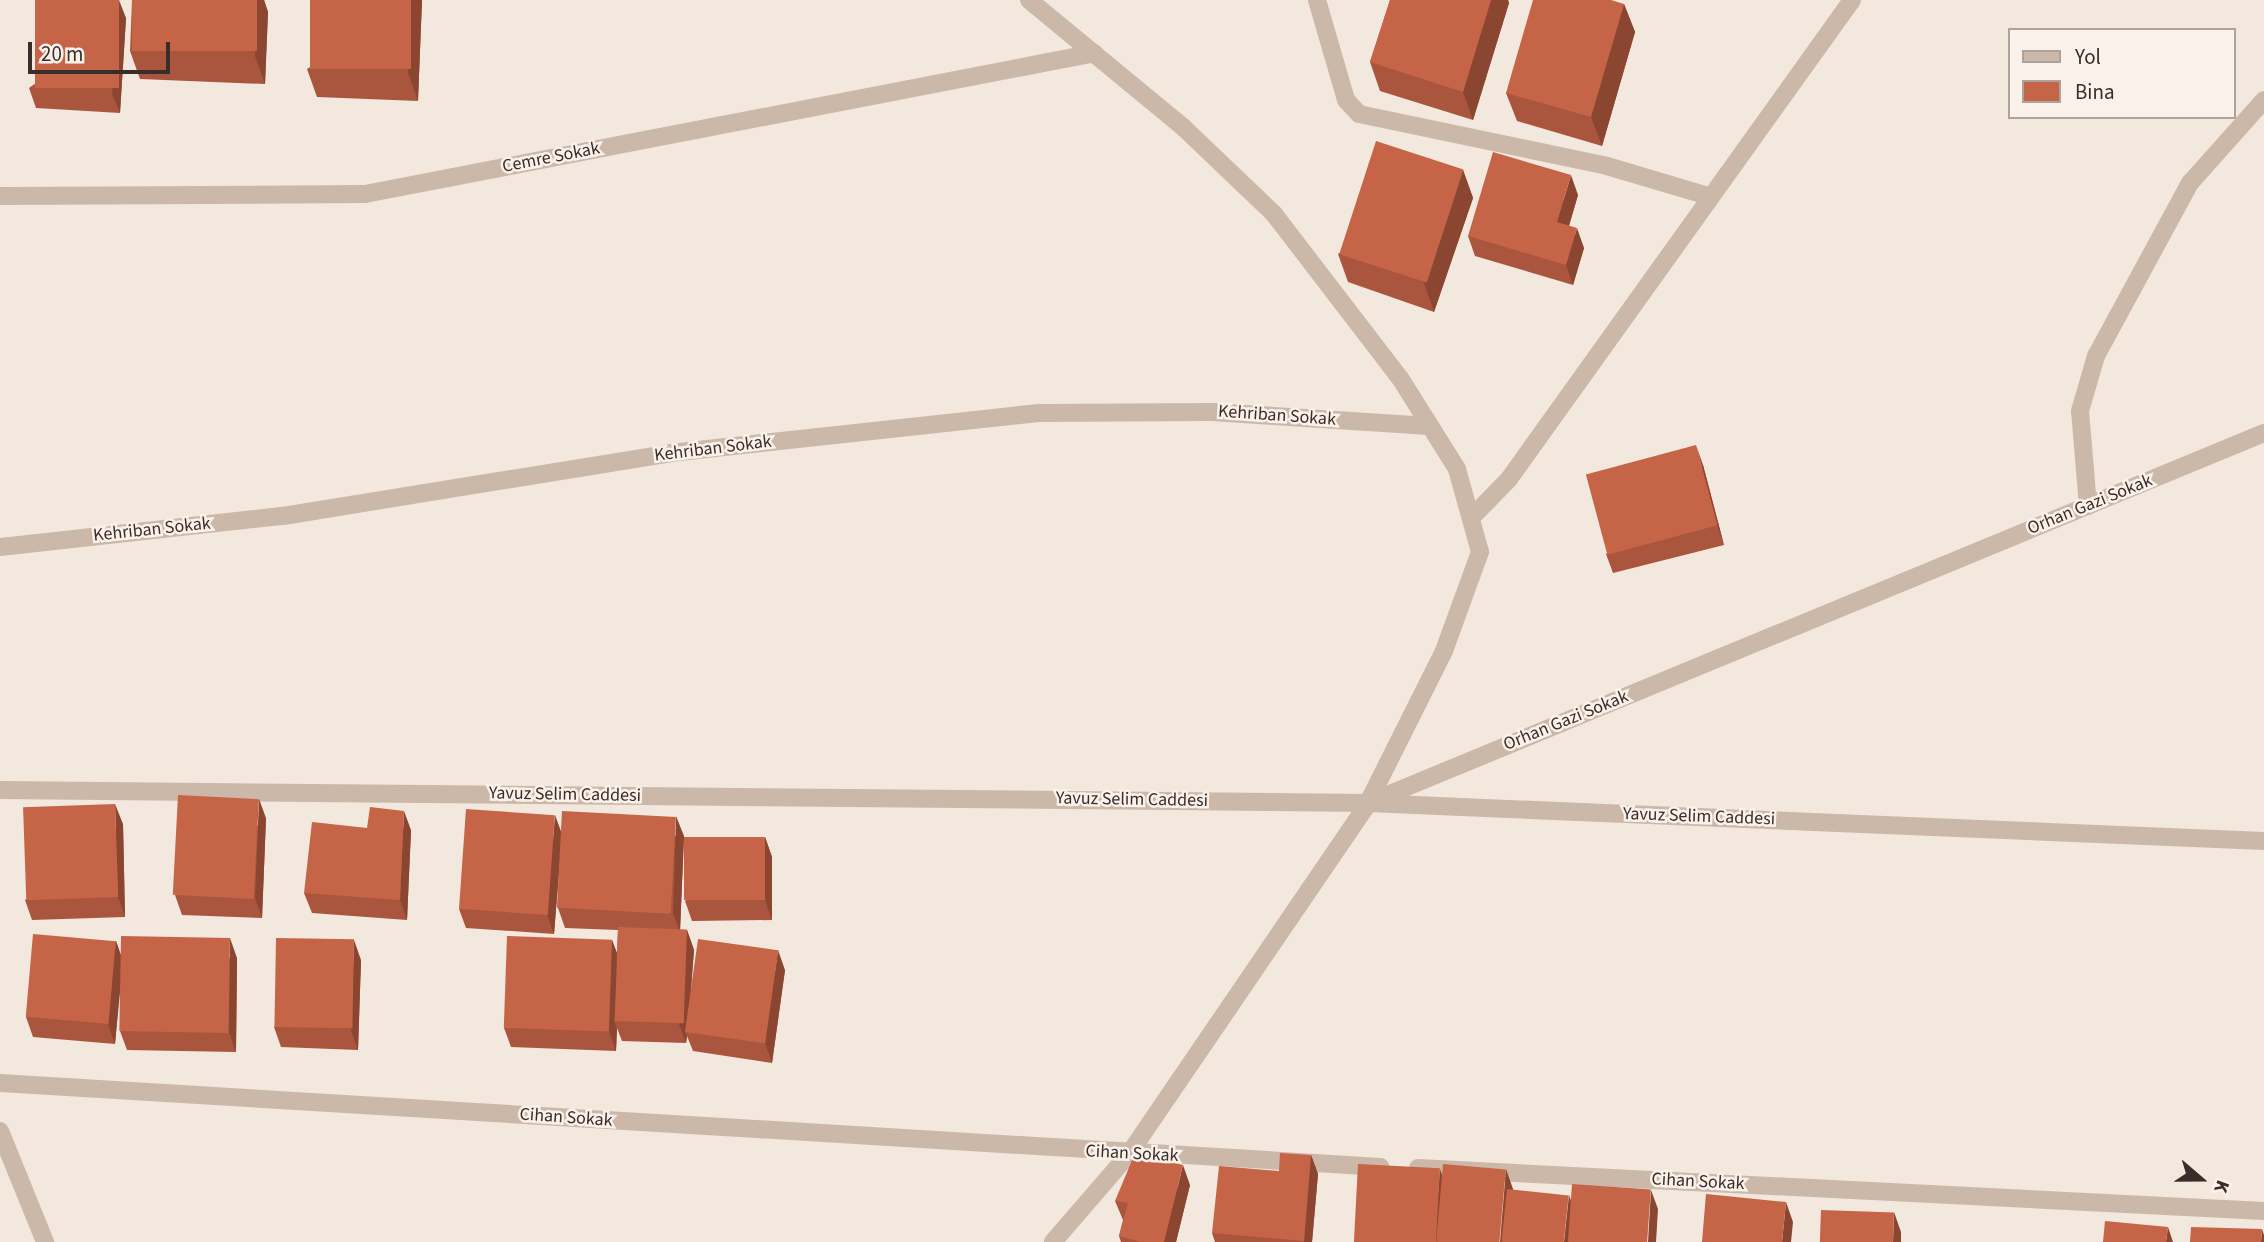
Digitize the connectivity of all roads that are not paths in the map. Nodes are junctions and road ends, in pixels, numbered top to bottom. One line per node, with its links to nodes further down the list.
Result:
1 (1029, 0): 4 (street)
2 (1317, 0): 7 (street)
3 (1852, 0): 7 (street)
4 (1095, 54): 6 (street, Cemre Sokak); 8 (street)
5 (2264, 100): 10 (street)
6 (0, 196)
7 (1708, 196): 11 (street)
8 (1430, 426): 11 (street); 12 (street, Kehriban Sokak)
9 (2264, 433): 10 (street, Orhan Gazi Sokak)
10 (2088, 506): 14 (street, Orhan Gazi Sokak)
11 (1471, 518): 14 (street)
12 (0, 547)
13 (0, 790): 14 (street, Yavuz Selim Caddesi)
14 (1368, 803): 15 (street, Yavuz Selim Caddesi); 18 (street)
15 (2264, 841)
16 (0, 1083): 18 (street, Cihan Sokak)
17 (0, 1131): 20 (street)
18 (1129, 1154): 19 (street, Cihan Sokak); 21 (street)
19 (2264, 1211)
20 (45, 1242)
21 (1053, 1242)

